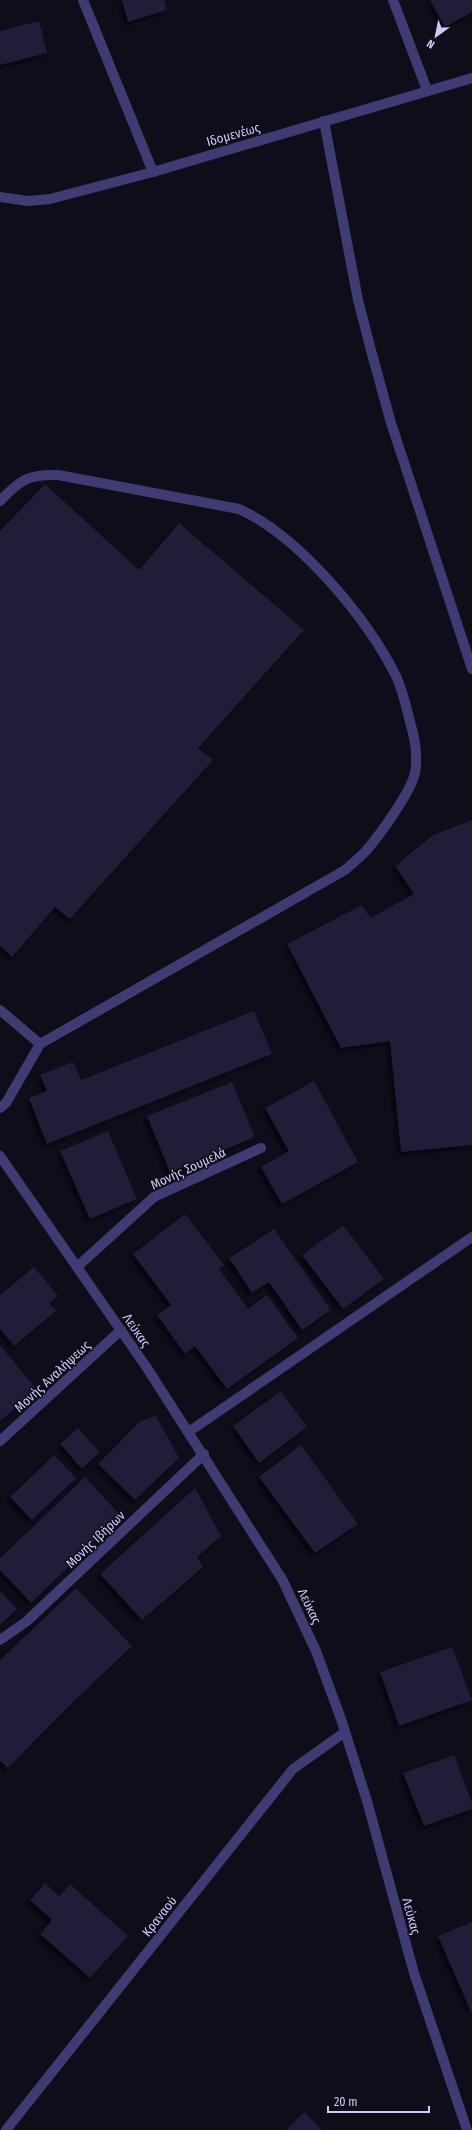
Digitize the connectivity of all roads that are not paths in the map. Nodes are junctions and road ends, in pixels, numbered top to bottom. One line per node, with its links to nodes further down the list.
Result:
1 (83, 0): 6 (street)
2 (393, 0): 4 (street)
3 (472, 78): 4 (street, Ιδομενέως)
4 (427, 90): 5 (street, Ιδομενέως)
5 (324, 121): 6 (street, Ιδομενέως); 9 (street)
6 (153, 172): 7 (street, Ιδομενέως)
7 (0, 197)
8 (0, 501): 11 (street)
9 (472, 669)
10 (0, 1010): 11 (street)
11 (40, 1044): 12 (street)
12 (0, 1108)
13 (261, 1148): 16 (street, Μονής Σουμελά)
14 (0, 1156): 16 (street, Λεύκας)
15 (472, 1237): 18 (street)
16 (77, 1267): 17 (street, Λεύκας)
17 (121, 1330): 18 (street, Λεύκας); 19 (street, Μονής Αναλήψεως)
18 (190, 1431): 20 (street, Λεύκας)
19 (0, 1441)
20 (204, 1454): 21 (street, Μονής Ιβήρων); 22 (street, Λεύκας)
21 (0, 1640)
22 (345, 1732): 23 (street, Κραναού); 24 (street, Λεύκας)
23 (6, 2130)
24 (467, 2130)

